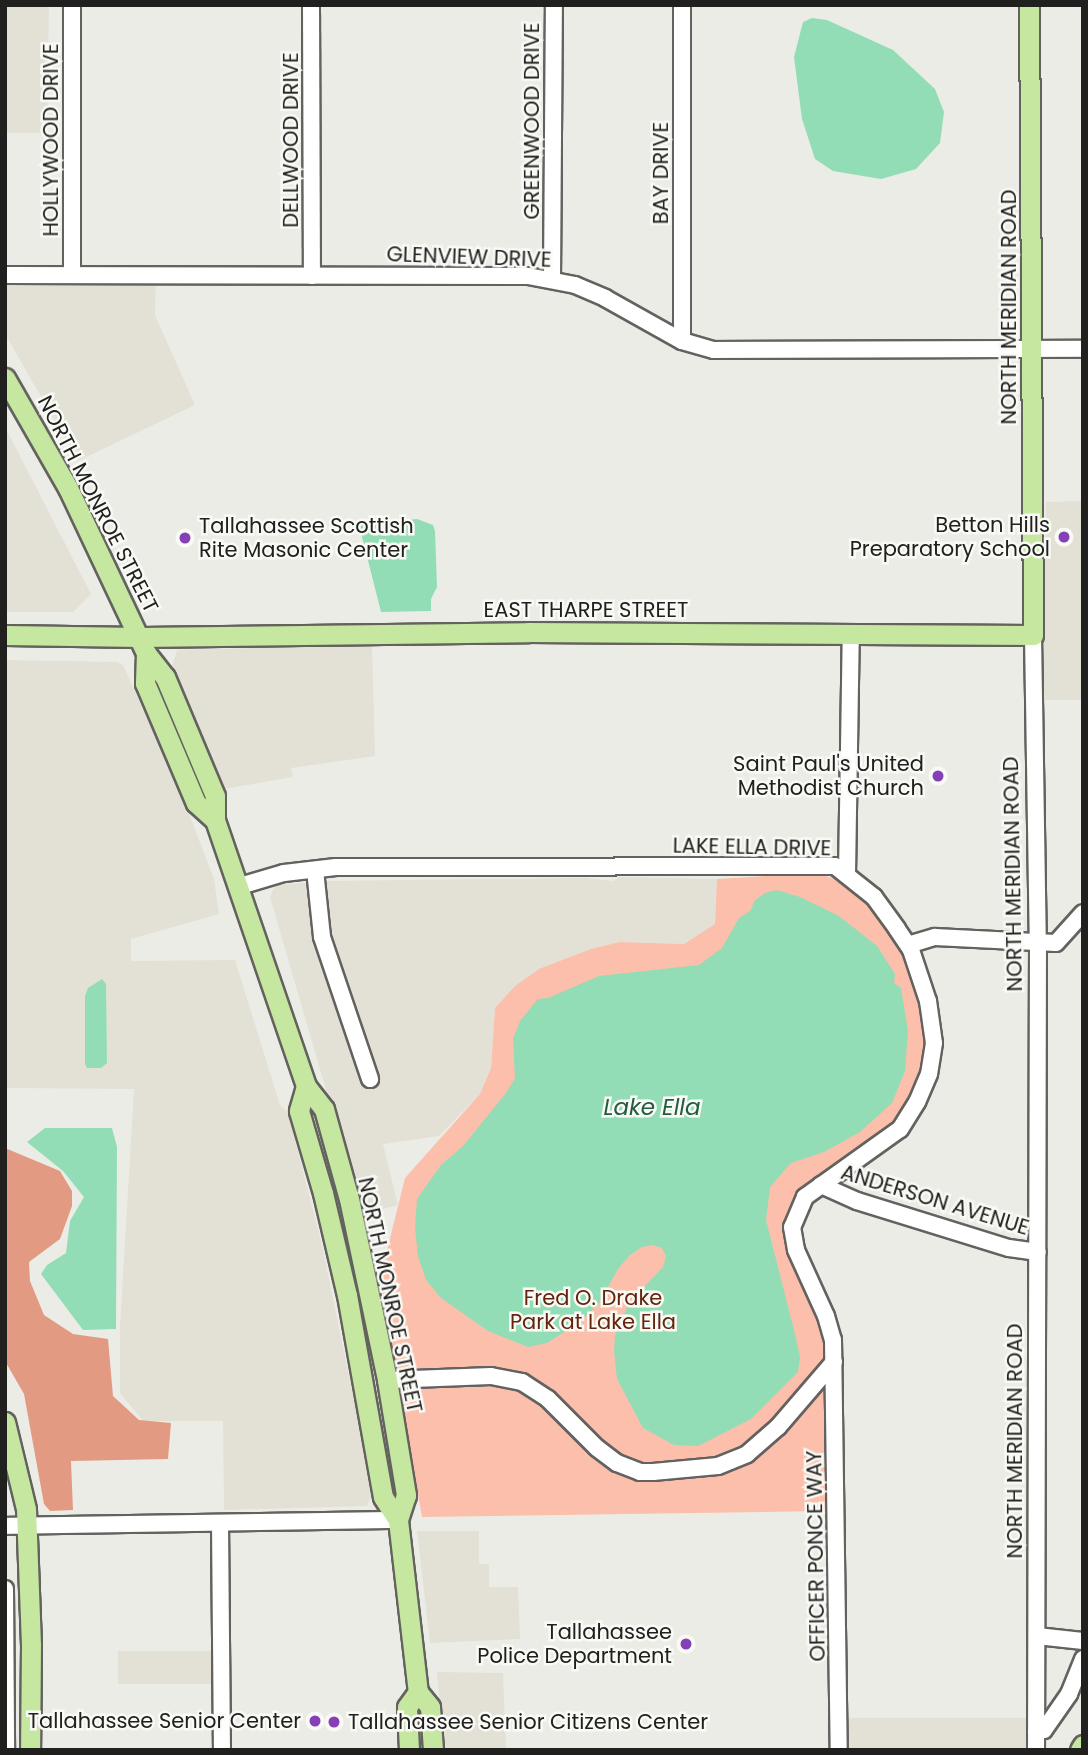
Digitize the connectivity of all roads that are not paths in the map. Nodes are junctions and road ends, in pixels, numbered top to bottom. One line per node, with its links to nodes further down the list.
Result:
1 (72, 5): 7 (street, HOLLYWOOD DRIVE)
2 (311, 5): 8 (street, DELLWOOD DRIVE)
3 (554, 5): 9 (street, GREENWOOD DRIVE)
4 (682, 5): 10 (street, BAY DRIVE)
5 (1029, 5): 11 (main road, NORTH MERIDIAN ROAD)
6 (5, 275): 7 (street, GLENVIEW DRIVE)
7 (72, 275): 8 (street, GLENVIEW DRIVE)
8 (312, 276): 9 (street, GLENVIEW DRIVE)
9 (552, 279): 10 (street, GLENVIEW DRIVE)
10 (682, 341): 11 (street, GLENVIEW DRIVE)
11 (1032, 349): 12 (street, GLENVIEW DRIVE); 16 (main road, NORTH MERIDIAN ROAD)
12 (1083, 349)
13 (5, 378): 17 (main road, NORTH MONROE STREET)
14 (851, 633): 16 (main road, EAST THARPE STREET); 17 (main road, EAST THARPE STREET); 19 (street)
15 (5, 635): 17 (main road, EAST THARPE STREET)
16 (1033, 635): 22 (street, NORTH MERIDIAN ROAD)
17 (143, 645): 20 (main road, NORTH MONROE STREET)
18 (316, 870): 19 (street, LAKE ELLA DRIVE); 20 (street, LAKE ELLA DRIVE); 24 (street)
19 (847, 874): 23 (street, LAKE ELLA DRIVE)
20 (240, 886): 25 (main road, NORTH MONROE STREET)
21 (1083, 913): 22 (street)
22 (1038, 944): 23 (street); 27 (street, NORTH MERIDIAN ROAD)
23 (908, 945): 26 (street, LAKE ELLA DRIVE)
24 (370, 1079)
25 (306, 1086): 29 (main road, NORTH MONROE STREET); 30 (main road, NORTH MONROE STREET)
26 (821, 1185): 27 (street, ANDERSON AVENUE); 28 (street, LAKE ELLA DRIVE)
27 (1038, 1252): 37 (street, NORTH MERIDIAN ROAD)
28 (834, 1362): 30 (street); 48 (street, OFFICER PONCE WAY)
29 (363, 1380): 30 (main road); 32 (main road, NORTH MONROE STREET)
30 (387, 1380): 32 (main road, NORTH MONROE STREET)
31 (5, 1422): 35 (main road)
32 (398, 1520): 33 (street); 40 (main road, NORTH MONROE STREET)
33 (220, 1523): 35 (street); 45 (street)
34 (5, 1526): 35 (street)
35 (27, 1526): 44 (main road)
36 (5, 1589): 43 (street)
37 (1037, 1636): 38 (street); 41 (street, NORTH MERIDIAN ROAD)
38 (1083, 1641)
39 (1083, 1658): 41 (street)
40 (418, 1692): 46 (main road, NORTH MONROE STREET); 47 (main road, NORTH MONROE STREET)
41 (1037, 1745)
42 (1083, 1745): 49 (main road)
43 (6, 1750)
44 (30, 1750)
45 (222, 1750)
46 (409, 1750)
47 (433, 1750)
48 (839, 1750)
49 (1080, 1750)

